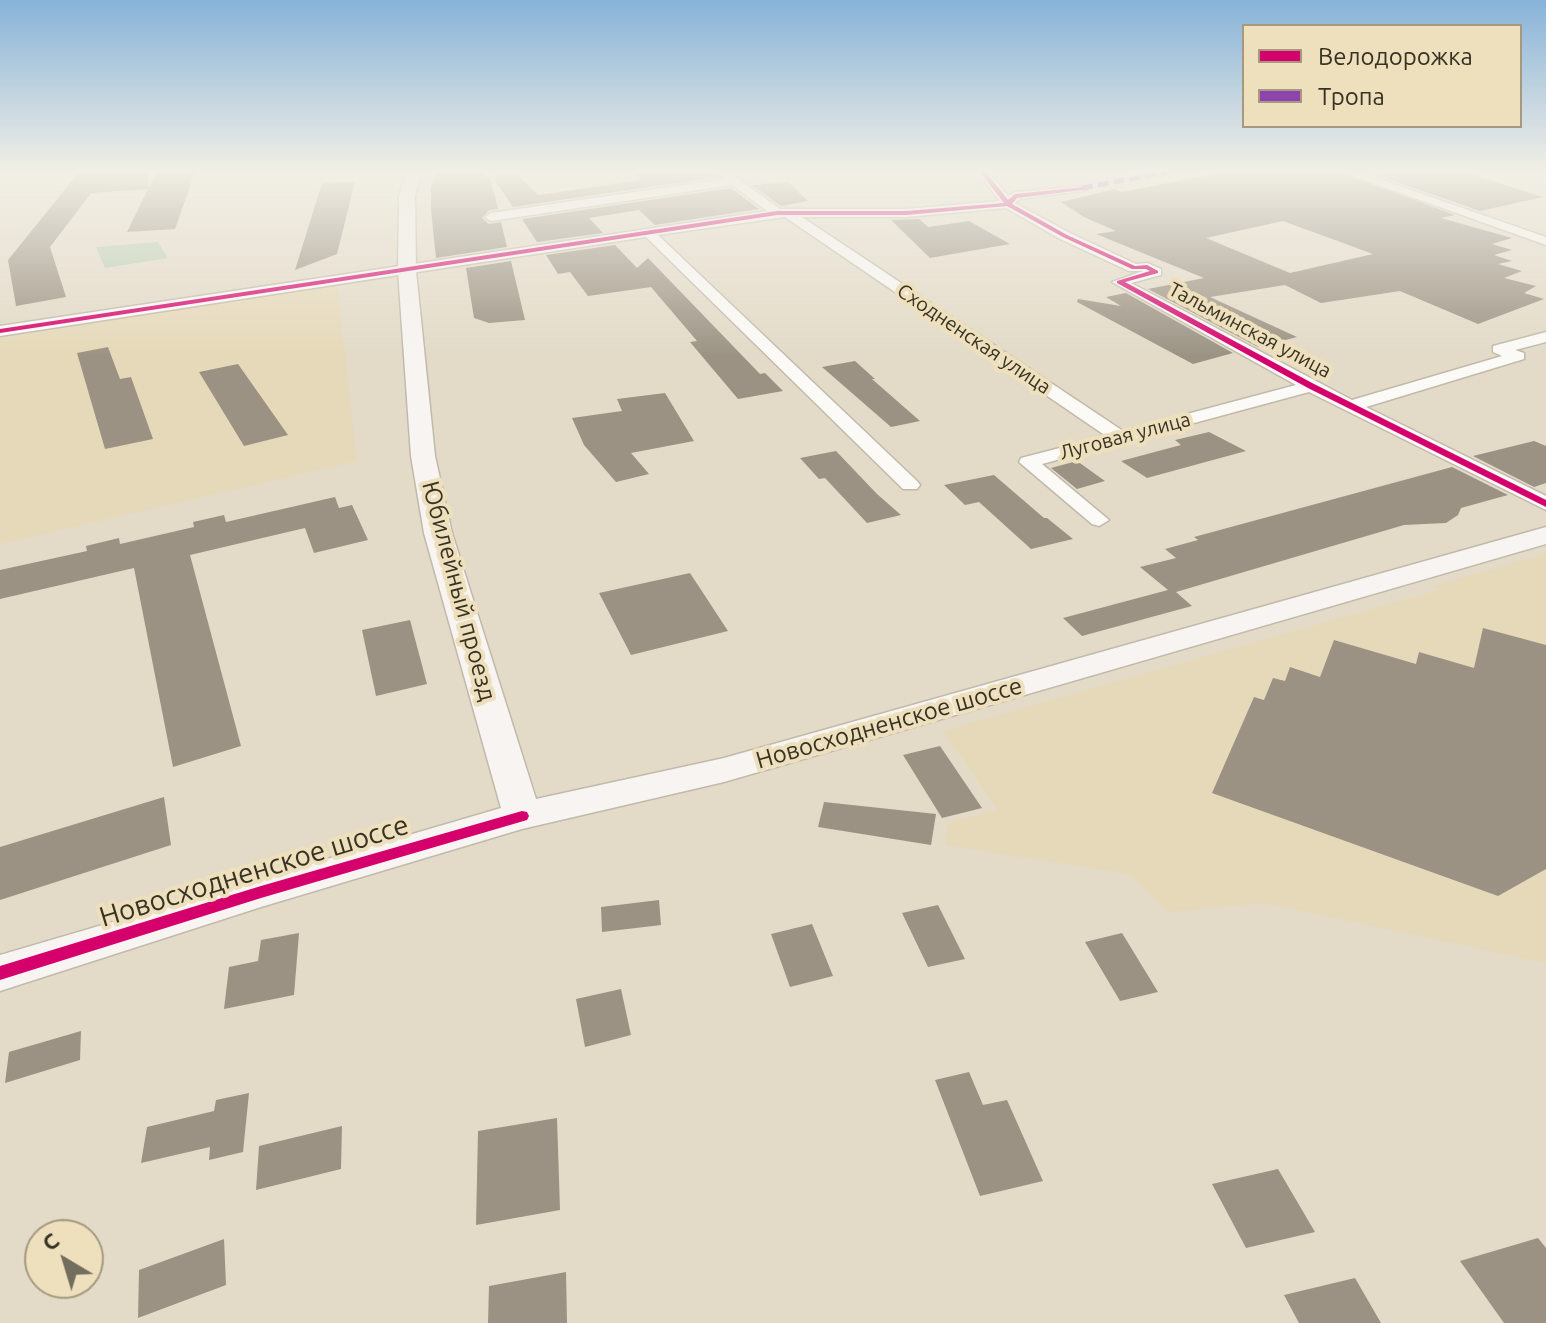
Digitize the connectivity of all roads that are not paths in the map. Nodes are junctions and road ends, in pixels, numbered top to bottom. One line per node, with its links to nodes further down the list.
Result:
1 (407, 234): 8 (main road, Юбилейный проезд)
2 (637, 234): 8 (street)
3 (650, 234): 14 (street)
4 (813, 234): 13 (street, Сходненская улица)
5 (1061, 234): 11 (street, Тальминская улица)
6 (1525, 234): 7 (street)
7 (1546, 241)
8 (407, 271): 9 (street); 18 (main road, Юбилейный проезд)
9 (0, 331)
10 (1546, 337): 12 (street)
11 (1311, 386): 12 (street, Тальминская улица); 13 (street, Луговая улица)
12 (1351, 406): 15 (street, Тальминская улица)
13 (1121, 438): 16 (street, Луговая улица)
14 (910, 485)
15 (1546, 504)
16 (1099, 520)
17 (1546, 535): 18 (main road, Новосходненское шоссе)
18 (522, 816): 19 (main road, Новосходненское шоссе)
19 (0, 973)

